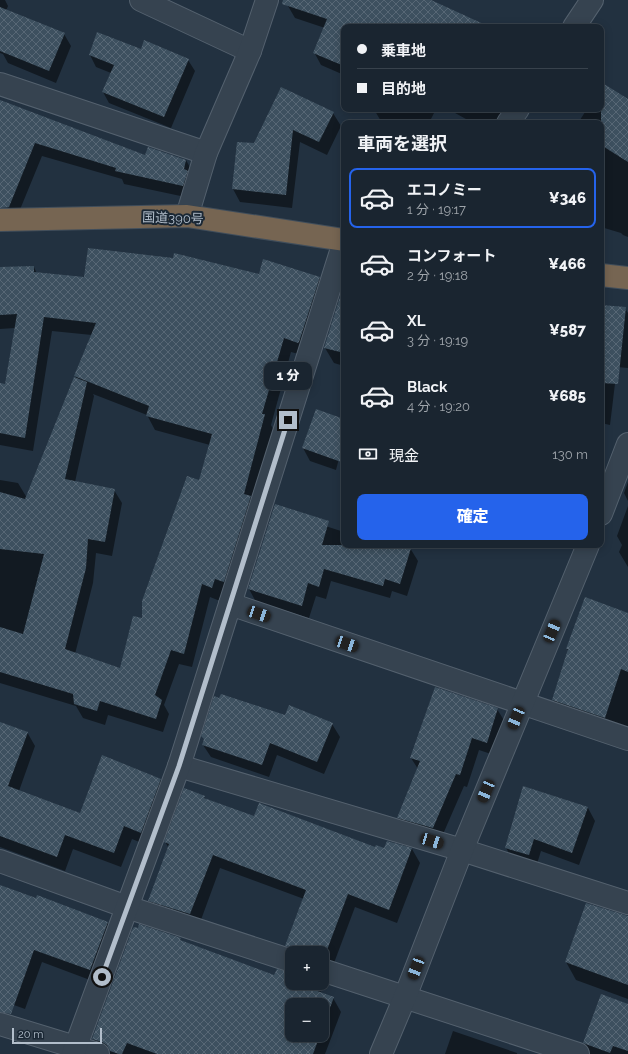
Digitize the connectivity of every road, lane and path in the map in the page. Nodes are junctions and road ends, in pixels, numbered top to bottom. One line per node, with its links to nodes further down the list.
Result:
1 (141, 0): 5 (street)
2 (267, 0): 5 (street)
3 (592, 0): 4 (street)
4 (576, 24)
5 (250, 52): 7 (street)
6 (0, 84): 7 (street)
7 (206, 154): 8 (street)
8 (187, 216): 9 (highway, 国道390号); 10 (highway, 国道390号)
9 (0, 220)
10 (341, 241)
11 (341, 251): 17 (street)
12 (604, 275): 13 (highway)
13 (628, 278)
14 (628, 444): 15 (street)
15 (604, 506)
16 (587, 548): 18 (street)
17 (230, 604): 18 (street); 20 (street)
18 (523, 703): 19 (street); 21 (street)
19 (628, 739)
20 (179, 766): 21 (street); 24 (street)
21 (462, 850): 23 (street); 27 (street)
22 (0, 862): 24 (street)
23 (628, 903)
24 (127, 908): 25 (street); 29 (street)
25 (285, 959)
26 (329, 972): 27 (street)
27 (405, 997): 31 (street); 32 (street)
28 (0, 1024): 29 (street)
29 (75, 1050): 30 (street)
30 (98, 1054)
31 (381, 1054)
32 (578, 1054)

